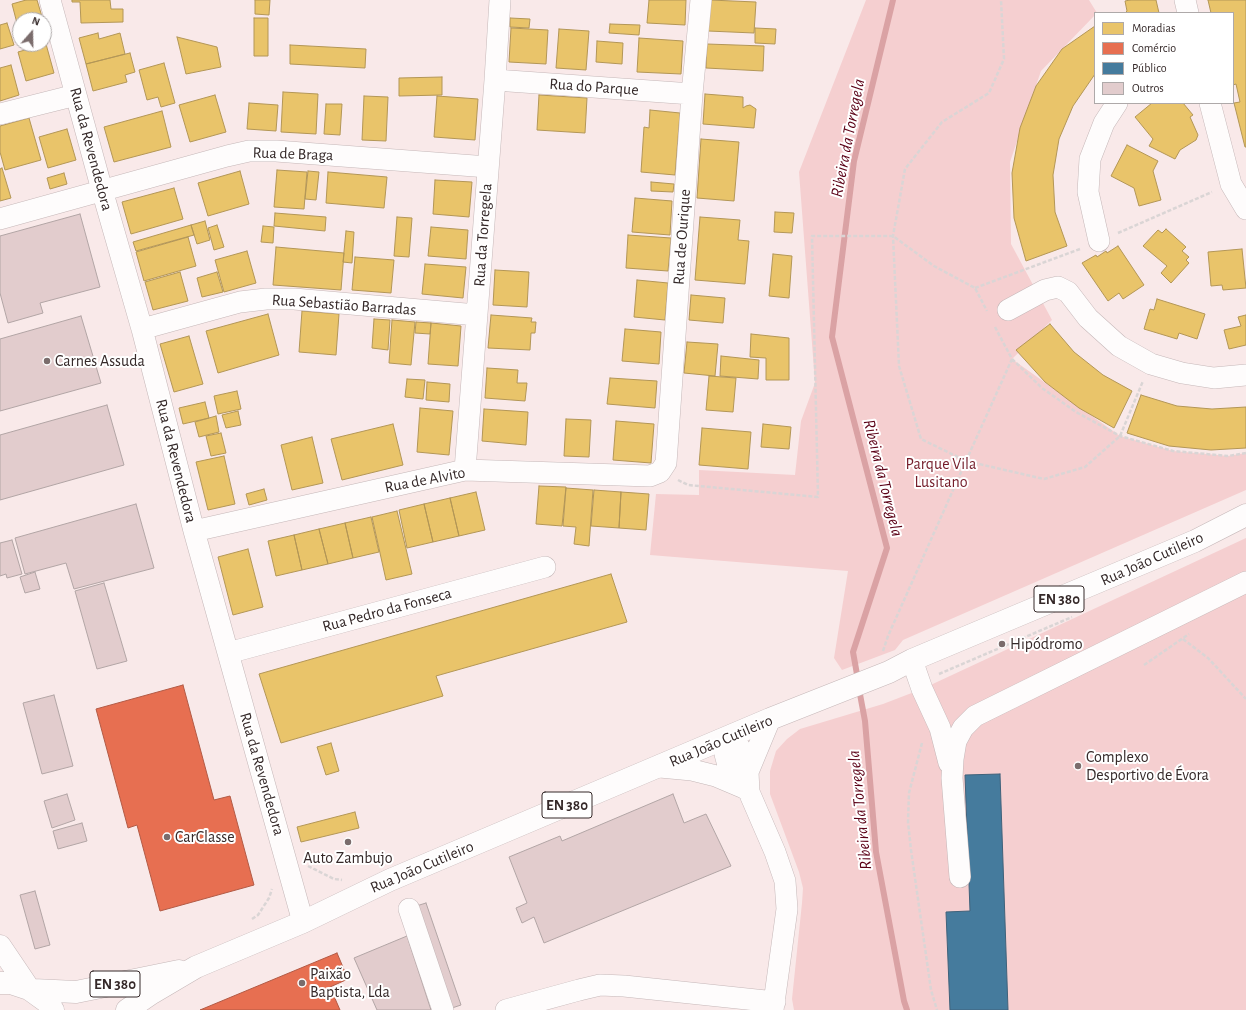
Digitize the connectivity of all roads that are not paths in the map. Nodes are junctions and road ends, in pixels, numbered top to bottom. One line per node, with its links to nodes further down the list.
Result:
1 (50, 0): 8 (street, Rua da Revendedora)
2 (500, 0): 6 (street, Rua da Torregela)
3 (701, 0): 7 (street, Rua de Ourique)
4 (1185, 0): 5 (street)
5 (1188, 12)
6 (495, 80): 7 (street, Rua do Parque); 12 (street, Rua da Torregela)
7 (692, 94): 22 (street, Rua de Ourique)
8 (76, 95): 11 (street); 13 (street, Rua da Revendedora)
9 (1116, 104): 16 (street)
10 (1210, 104): 14 (street)
11 (0, 114)
12 (488, 167): 13 (street, Rua de Braga); 17 (street, Rua da Torregela)
13 (102, 190): 15 (street, Rua de Braga); 19 (street, Rua da Revendedora)
14 (1246, 209)
15 (0, 218)
16 (1099, 241)
17 (477, 315): 19 (street, Rua Sebastião Barradas); 21 (street, Rua da Torregela)
18 (997, 317): 20 (street)
19 (142, 329): 24 (street, Rua da Revendedora)
20 (1246, 375)
21 (465, 470): 22 (street, Rua de Alvito); 24 (street, Rua de Alvito)
22 (660, 472)
23 (1246, 515): 28 (main road, Rua João Cutileiro / EN 380)
24 (194, 531): 27 (street, Rua da Revendedora)
25 (545, 567): 27 (street, Rua Pedro da Fonseca)
26 (1246, 582): 30 (street)
27 (228, 653): 38 (street, Rua da Revendedora)
28 (912, 660): 29 (street); 31 (main road, Rua João Cutileiro / EN 380)
29 (934, 714): 30 (street); 34 (street)
30 (975, 716): 34 (street)
31 (770, 719): 32 (main road, Rua João Cutileiro / EN 380); 35 (street)
32 (731, 736): 33 (main road, Rua João Cutileiro / EN 380); 35 (street)
33 (660, 766): 35 (street); 38 (main road, Rua João Cutileiro / EN 380)
34 (952, 778): 36 (street)
35 (747, 784): 43 (street)
36 (960, 877)
37 (409, 909): 46 (street)
38 (303, 922): 40 (main road, Rua João Cutileiro / EN 380)
39 (0, 946): 42 (main road)
40 (196, 967): 42 (main road, Rua João Cutileiro / EN 380); 45 (main road, Rua João Cutileiro / EN 380)
41 (0, 982): 42 (main road)
42 (31, 990): 44 (main road)
43 (774, 1006): 47 (street)
44 (53, 1010)
45 (127, 1010)
46 (443, 1010)
47 (506, 1010)

